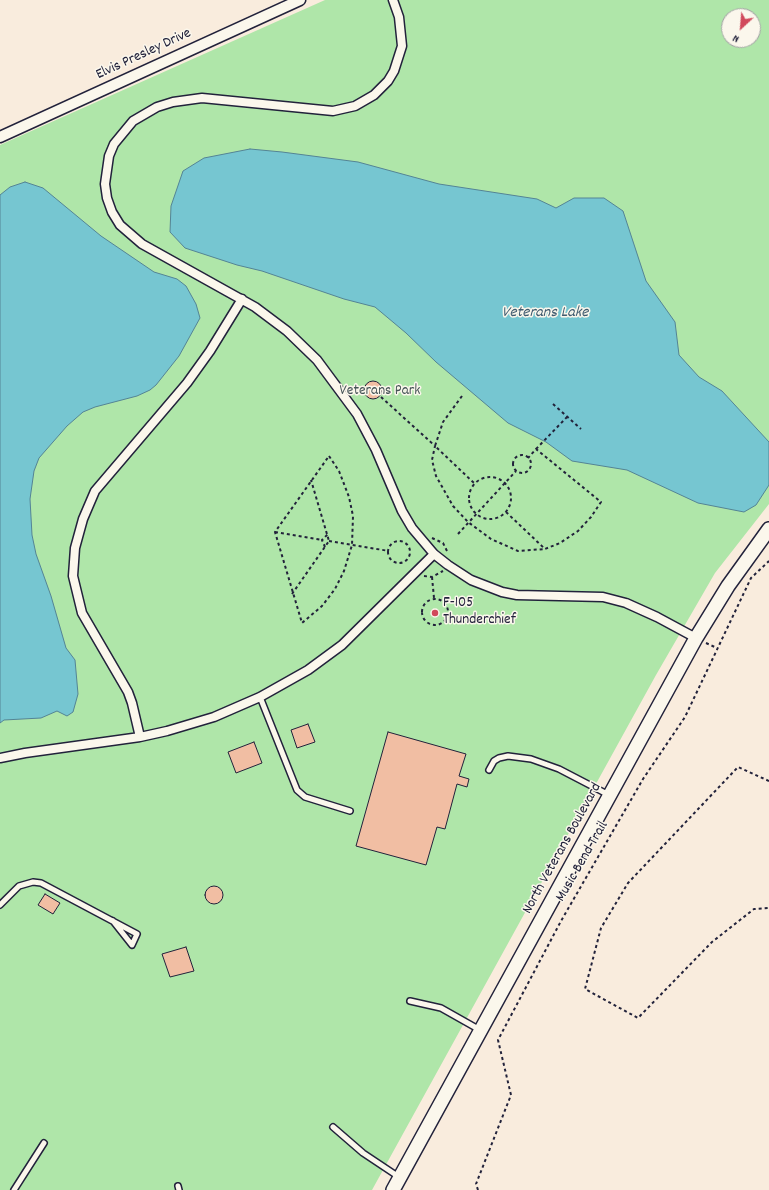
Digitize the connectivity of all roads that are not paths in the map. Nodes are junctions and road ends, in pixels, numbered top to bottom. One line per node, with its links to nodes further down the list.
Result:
1 (300, 0): 3 (street, Elvis Presley Drive)
2 (394, 0): 4 (street)
3 (0, 137)
4 (242, 299): 6 (street); 9 (street)
5 (769, 529): 7 (street, North Veterans Boulevard)
6 (434, 554): 7 (street); 8 (street)
7 (696, 638): 12 (street, North Veterans Boulevard)
8 (260, 697): 9 (street); 13 (lane)
9 (140, 738): 10 (street)
10 (0, 758)
11 (489, 770): 12 (lane)
12 (610, 795): 17 (street, North Veterans Boulevard)
13 (350, 811)
14 (0, 905): 15 (lane)
15 (113, 921): 15 (lane)
16 (410, 1001): 17 (lane)
17 (481, 1030): 20 (street, North Veterans Boulevard)
18 (333, 1127): 20 (lane)
19 (44, 1143): 21 (lane)
20 (400, 1177): 22 (street, North Veterans Boulevard)
21 (14, 1190)
22 (393, 1190)

